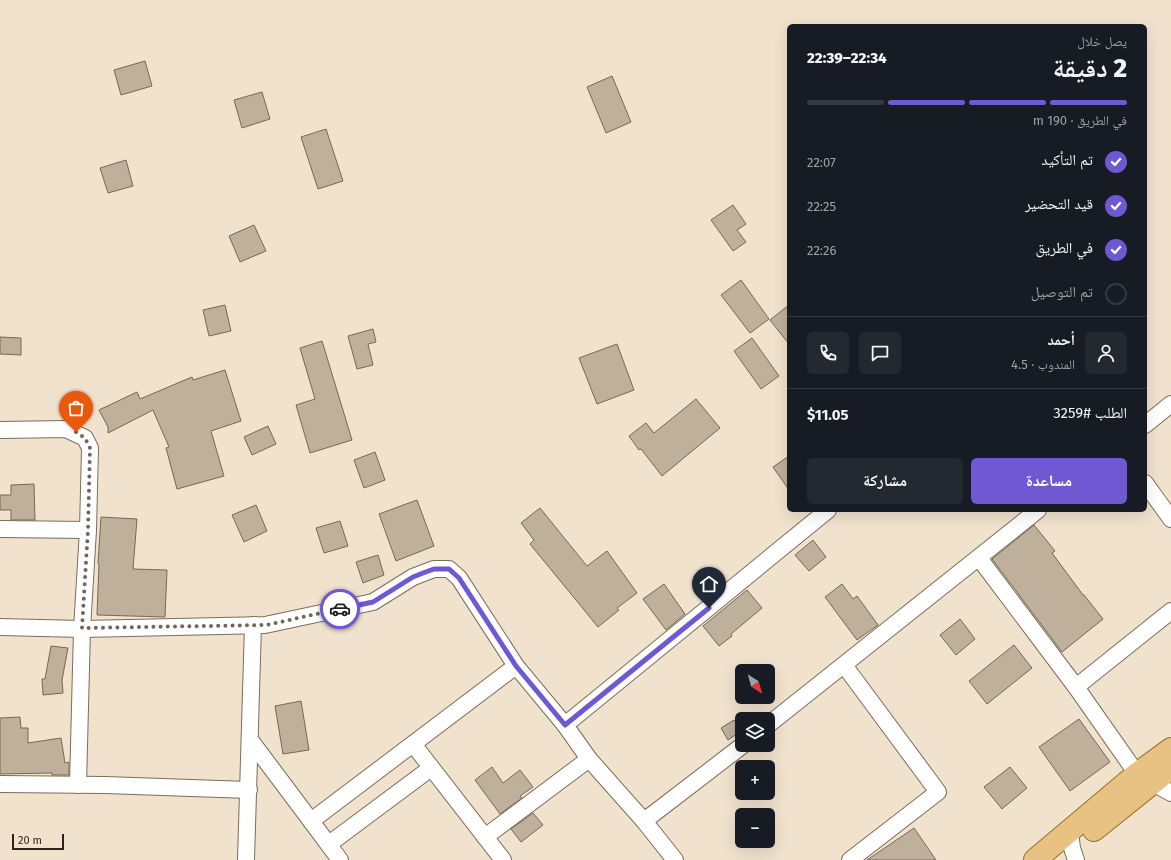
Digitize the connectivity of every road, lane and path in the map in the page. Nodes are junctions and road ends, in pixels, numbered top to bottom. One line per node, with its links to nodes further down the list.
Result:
1 (1171, 406): 2 (street)
2 (1147, 423)
3 (0, 430): 9 (street)
4 (1147, 486): 7 (street)
5 (826, 512): 19 (street)
6 (1036, 512): 10 (street)
7 (1171, 519)
8 (0, 529): 9 (street)
9 (88, 530): 14 (street)
10 (979, 558): 15 (street); 17 (street)
11 (1171, 611): 17 (street)
12 (253, 625): 14 (street); 16 (street); 20 (street)
13 (0, 627): 14 (street)
14 (82, 628): 29 (street)
15 (844, 665): 18 (street); 40 (street)
16 (516, 666): 19 (street); 21 (street)
17 (1076, 687): 28 (street)
18 (775, 719)
19 (565, 725): 24 (street)
20 (251, 741): 30 (street); 31 (street)
21 (413, 744): 25 (street); 31 (street)
22 (1171, 749): 28 (main road)
23 (735, 751): 32 (street)
24 (588, 759): 32 (street); 33 (street)
25 (431, 768): 33 (street); 34 (street)
26 (1171, 768): 28 (main road)
27 (0, 784): 29 (street)
28 (1153, 784): 35 (main road)
29 (78, 785): 30 (street)
30 (250, 790): 36 (street)
31 (312, 821): 34 (street)
32 (644, 821): 39 (street)
33 (485, 837): 38 (street)
34 (329, 844): 37 (street)
35 (1069, 850): 41 (main road)
36 (246, 860)
37 (340, 860)
38 (503, 860)
39 (675, 860)
40 (850, 860)
41 (1035, 860)

